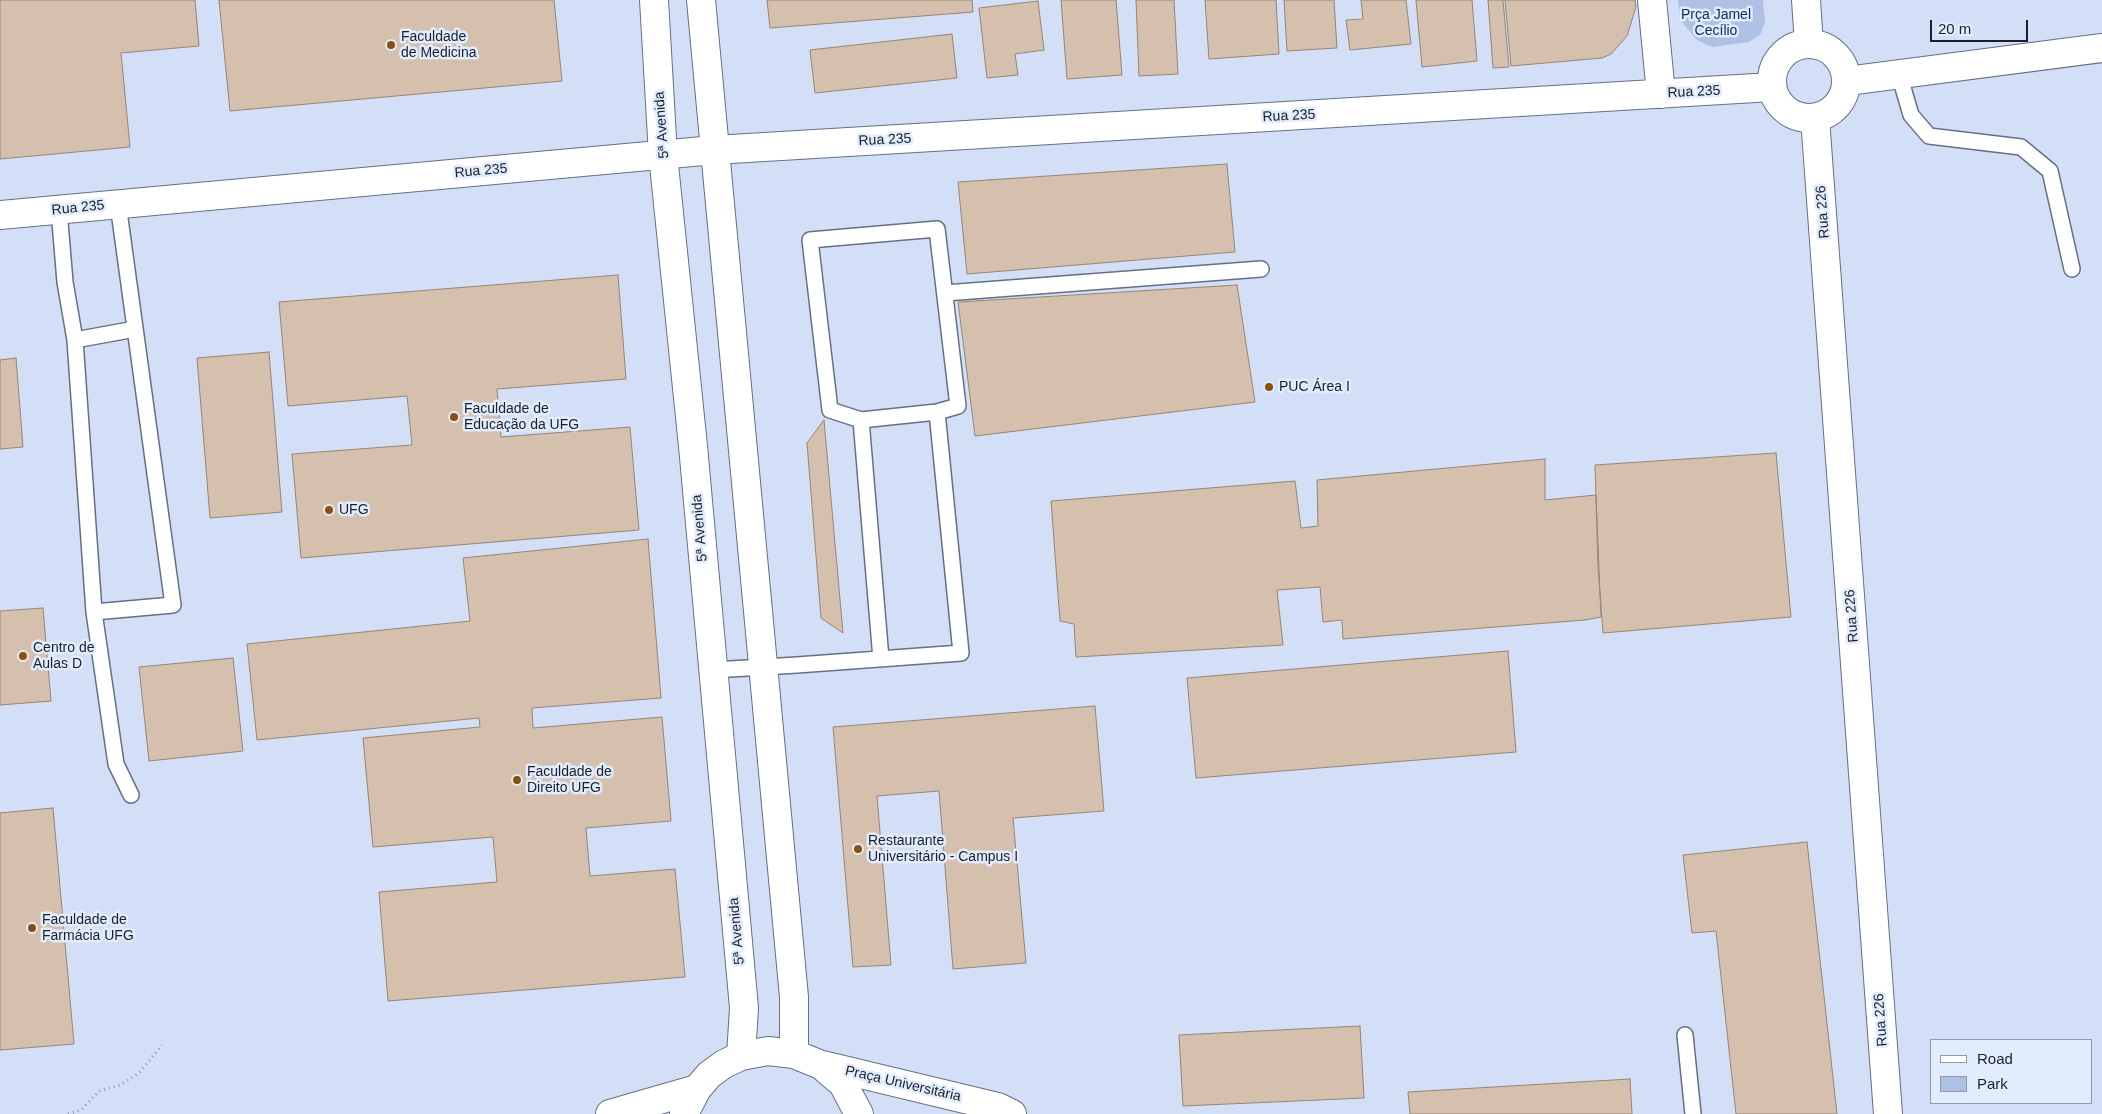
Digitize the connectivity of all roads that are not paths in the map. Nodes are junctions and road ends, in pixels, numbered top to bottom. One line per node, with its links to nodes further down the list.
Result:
1 (654, 0): 13 (street, 5ª Avenida)
2 (701, 0): 12 (street)
3 (1652, 0): 10 (street)
4 (1806, 0): 5 (street)
5 (1809, 44): 8 (street); 9 (street)
6 (2102, 48): 7 (street)
7 (1899, 74): 8 (street); 18 (lane)
8 (1847, 81): 11 (street)
9 (1772, 87): 10 (street, Rua 235); 11 (street)
10 (1661, 94): 12 (street, Rua 235)
11 (1815, 118): 39 (street, Rua 226)
12 (714, 150): 13 (street, Rua 235); 26 (street)
13 (663, 155): 14 (street, Rua 235); 27 (street, 5ª Avenida)
14 (118, 204): 15 (street, Rua 235); 20 (lane)
15 (59, 210): 16 (street, Rua 235); 21 (lane)
16 (0, 215)
17 (1261, 269): 19 (lane)
18 (2072, 269)
19 (945, 293): 22 (lane); 23 (lane)
20 (135, 329): 21 (lane); 24 (lane)
21 (75, 340): 24 (lane)
22 (937, 412): 23 (lane); 25 (lane)
23 (861, 420): 25 (lane)
24 (94, 612): 28 (lane)
25 (881, 659): 26 (lane)
26 (763, 666): 27 (lane); 30 (street)
27 (713, 670): 31 (street, 5ª Avenida)
28 (131, 795)
29 (1685, 1035): 38 (lane)
30 (794, 1054): 31 (street); 32 (street)
31 (741, 1056): 33 (street)
32 (821, 1065): 36 (street); 37 (street, Praça Universitária)
33 (697, 1089): 34 (street); 35 (street)
34 (610, 1114)
35 (684, 1114)
36 (859, 1114)
37 (1012, 1114)
38 (1693, 1114)
39 (1888, 1114)

